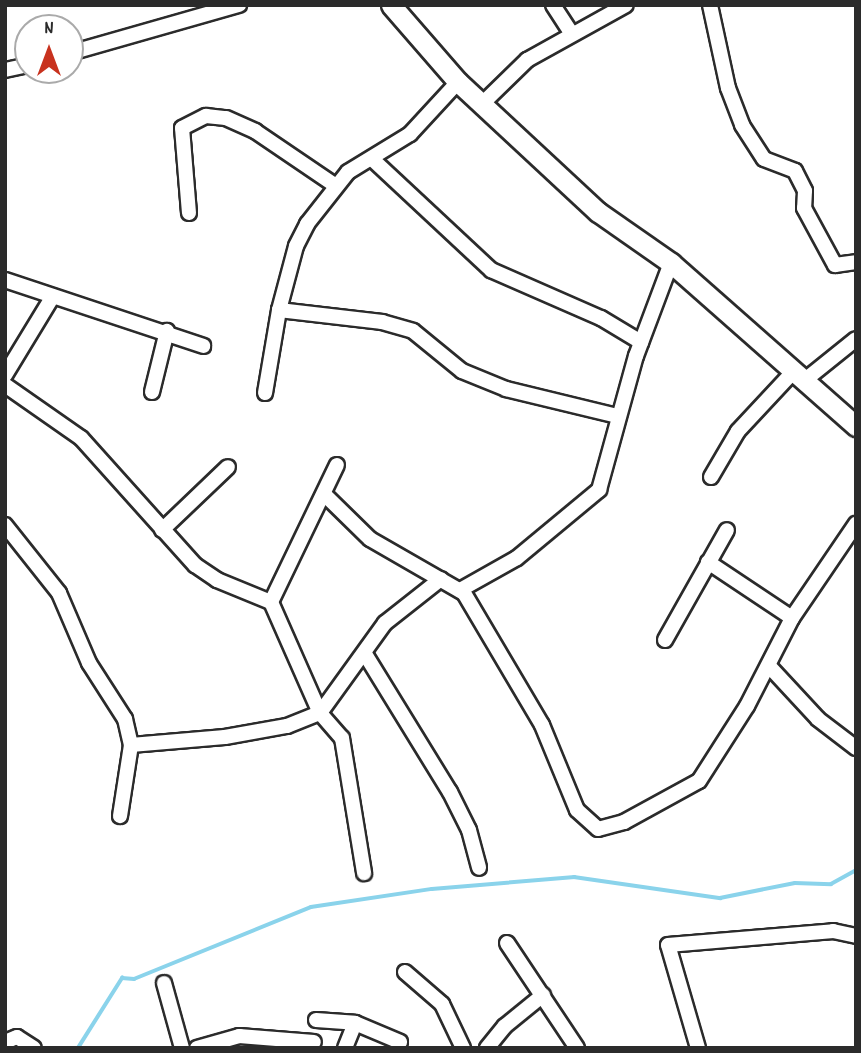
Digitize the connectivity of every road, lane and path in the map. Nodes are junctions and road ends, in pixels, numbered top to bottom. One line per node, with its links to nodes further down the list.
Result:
1 (553, 5): 6 (street)
2 (626, 5): 6 (street)
3 (710, 5): 13 (street)
4 (392, 6): 8 (street)
5 (229, 7): 7 (street)
6 (571, 33): 9 (street)
7 (84, 49)
8 (458, 82): 9 (street); 10 (street)
9 (483, 103): 14 (street)
10 (372, 159): 11 (street); 20 (street)
11 (336, 186): 12 (street); 17 (street)
12 (189, 213)
13 (856, 262)
14 (671, 263): 20 (street); 22 (street)
15 (5, 280): 16 (street)
16 (53, 296): 18 (street); 23 (street)
17 (279, 310): 25 (street); 26 (street)
18 (167, 331): 21 (street); 24 (street)
19 (856, 339): 22 (street)
20 (642, 342): 26 (street)
21 (203, 346)
22 (800, 375): 27 (street); 30 (street)
23 (6, 384): 34 (street)
24 (152, 392)
25 (265, 393)
26 (618, 416): 38 (street)
27 (856, 426)
28 (337, 466): 31 (street)
29 (228, 467): 34 (street)
30 (711, 477)
31 (324, 494): 37 (street); 39 (street)
32 (856, 524): 40 (street)
33 (5, 525): 45 (street)
34 (162, 530): 39 (street)
35 (727, 530): 36 (street)
36 (708, 562): 40 (street); 41 (street)
37 (441, 579): 38 (street); 42 (street)
38 (460, 590): 43 (street)
39 (271, 602): 44 (street)
40 (792, 618): 43 (street)
41 (665, 640)
42 (365, 654): 44 (street); 48 (street)
43 (769, 666): 46 (street)
44 (320, 713): 45 (street); 49 (street)
45 (131, 745): 47 (street)
46 (856, 748)
47 (120, 816)
48 (480, 868)
49 (364, 873)
50 (856, 936): 67 (street)
51 (507, 943): 54 (street)
52 (405, 972): 64 (street)
53 (164, 983): 61 (street)
54 (542, 995): 65 (street); 66 (street)
55 (316, 1020): 56 (street)
56 (355, 1023): 59 (street); 63 (street)
57 (5, 1042): 60 (street)
58 (314, 1042): 62 (street)
59 (400, 1042)
60 (34, 1048)
61 (182, 1048)
62 (197, 1048)
63 (345, 1048)
64 (463, 1048)
65 (487, 1048)
66 (577, 1048)
67 (698, 1048)

